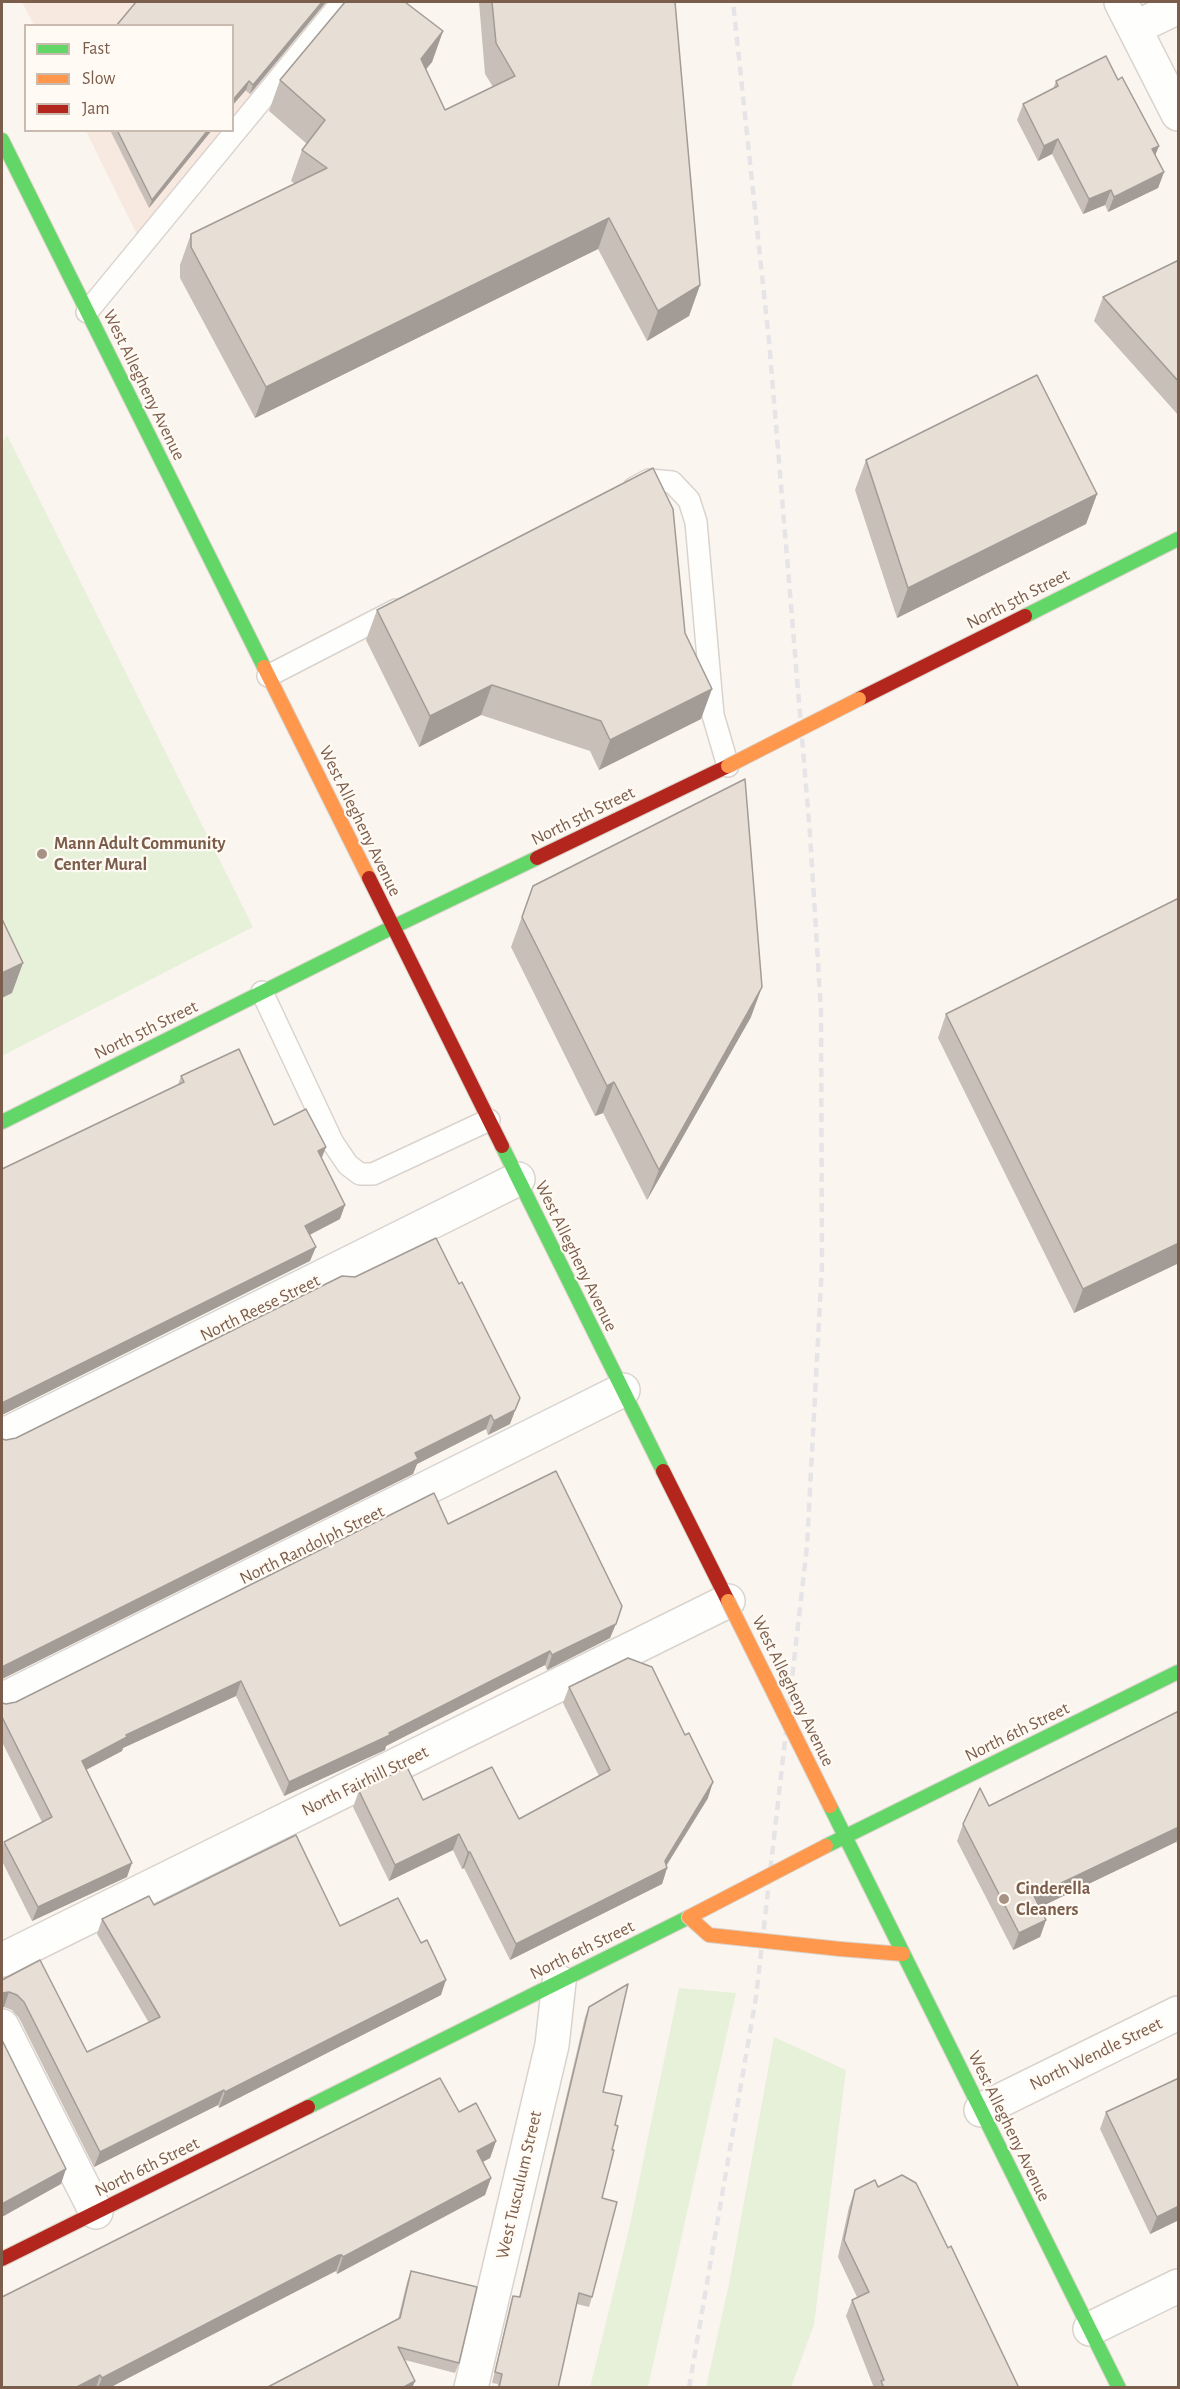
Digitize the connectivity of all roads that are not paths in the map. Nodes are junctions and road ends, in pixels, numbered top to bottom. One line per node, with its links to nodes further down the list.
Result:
1 (342, 2): 6 (lane)
2 (1179, 6): 3 (street)
3 (1128, 15): 4 (street)
4 (1179, 114)
5 (2, 140): 6 (street, West Allegheny Avenue)
6 (87, 312): 10 (street, West Allegheny Avenue)
7 (618, 496): 11 (lane)
8 (1179, 539): 11 (street, North 5th Street, bridge)
9 (410, 603): 10 (lane)
10 (268, 676): 12 (street, West Allegheny Avenue)
11 (728, 766): 12 (street, North 5th Street)
12 (393, 927): 13 (street, North 5th Street); 14 (street, West Allegheny Avenue)
13 (262, 992): 14 (lane); 15 (street, North 5th Street)
14 (489, 1120): 16 (street, West Allegheny Avenue)
15 (2, 1122)
16 (518, 1179): 17 (street, West Allegheny Avenue); 18 (street, North Reese Street)
17 (623, 1390): 19 (street, West Allegheny Avenue); 21 (street, North Randolph Street)
18 (2, 1436)
19 (728, 1601): 22 (street, West Allegheny Avenue, bridge); 25 (street, North Fairhill Street)
20 (1179, 1672): 22 (street, North 6th Street)
21 (2, 1700)
22 (845, 1837): 23 (street, North 6th Street, bridge); 24 (street, West Allegheny Avenue)
23 (688, 1917): 24 (street, bridge); 26 (street, North 6th Street)
24 (903, 1954): 29 (street, West Allegheny Avenue)
25 (2, 1960)
26 (559, 1982): 30 (street, North 6th Street); 34 (street, West Tusculum Street)
27 (1179, 2013): 29 (street, North Wendle Street)
28 (2, 2026): 30 (street)
29 (981, 2110): 33 (street, West Allegheny Avenue)
30 (96, 2212): 31 (street, North 6th Street)
31 (2, 2259)
32 (1179, 2286): 33 (street)
33 (1090, 2329): 35 (street, West Allegheny Avenue)
34 (471, 2388)
35 (1119, 2388)

